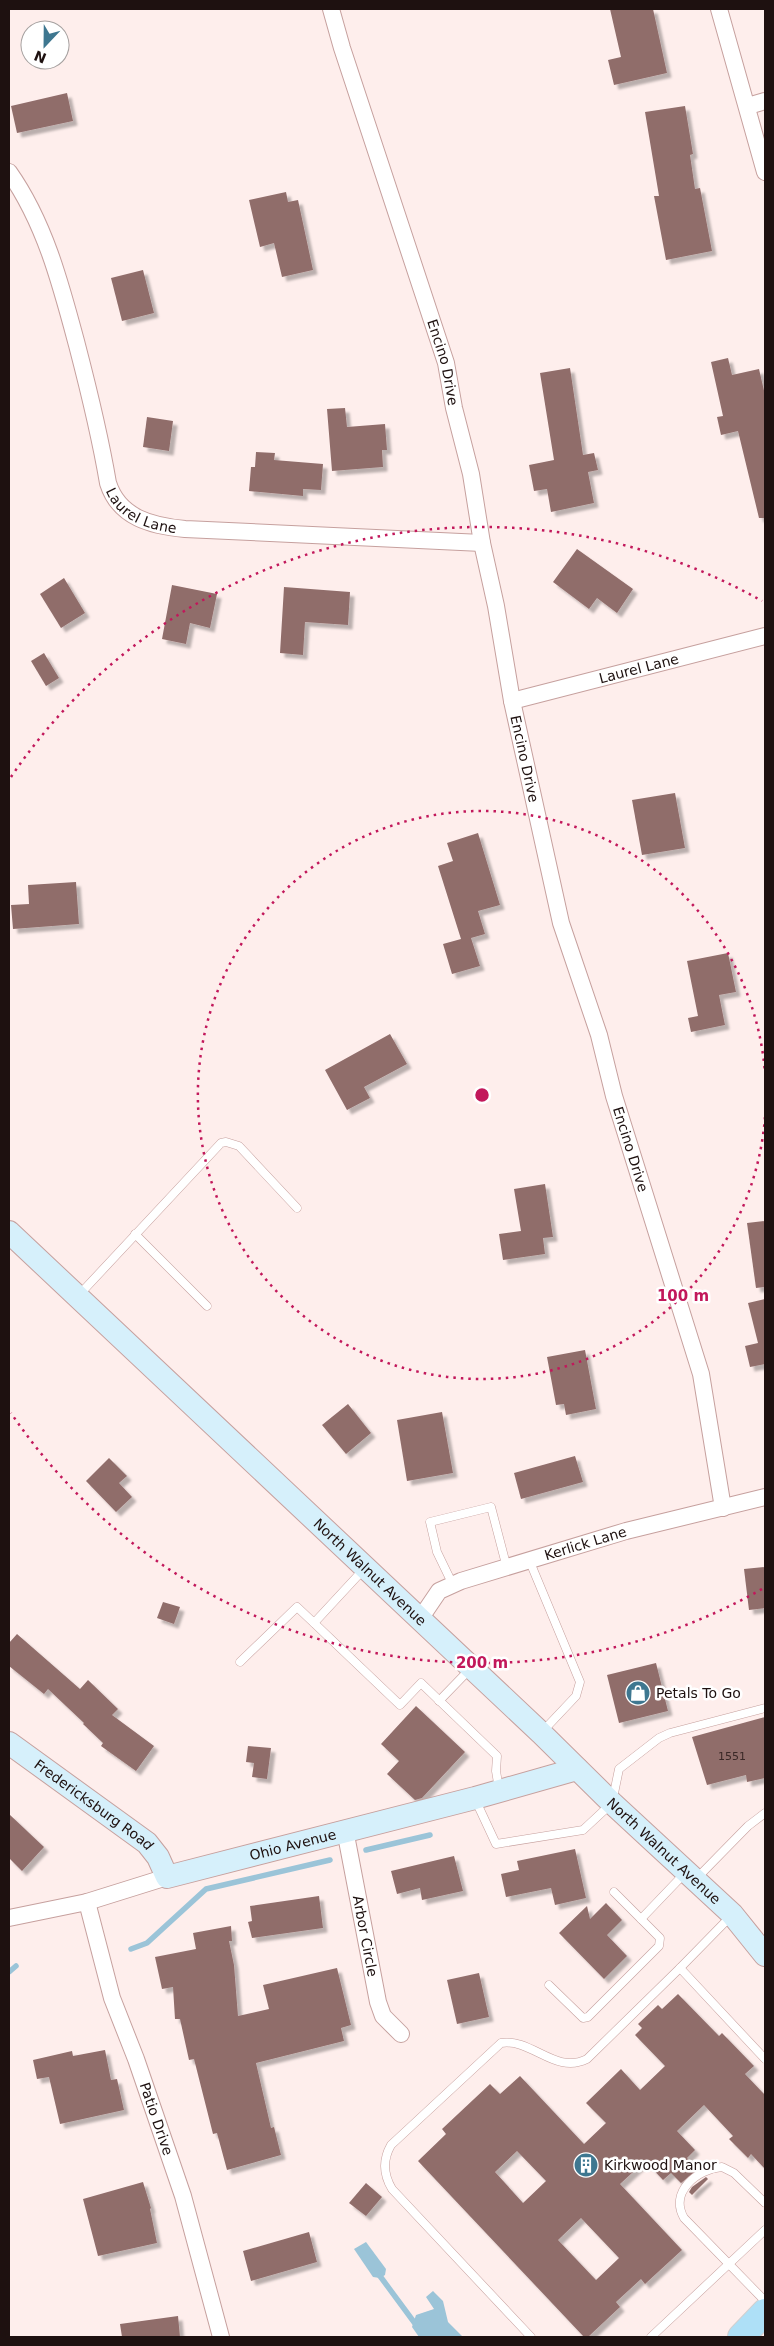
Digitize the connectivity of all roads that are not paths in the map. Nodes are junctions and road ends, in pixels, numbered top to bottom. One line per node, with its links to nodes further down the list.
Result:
1 (331, 9): 7 (street, Encino Drive)
2 (720, 9): 4 (street)
3 (765, 101): 4 (street)
4 (748, 106): 6 (street)
5 (9, 172): 7 (street, Laurel Lane)
6 (765, 172)
7 (482, 543): 9 (street, Encino Drive)
8 (765, 636): 9 (street, Laurel Lane)
9 (512, 701): 16 (street, Encino Drive)
10 (297, 1208): 12 (lane)
11 (9, 1232): 13 (main road, North Walnut Avenue)
12 (135, 1234): 13 (lane); 14 (lane)
13 (78, 1297): 18 (main road, North Walnut Avenue)
14 (207, 1306)
15 (765, 1496): 16 (street, Kerlick Lane)
16 (723, 1508): 17 (street, Kerlick Lane)
17 (530, 1562): 19 (street, Kerlick Lane); 27 (lane)
18 (365, 1568): 21 (main road, North Walnut Avenue); 22 (lane)
19 (507, 1568): 20 (street, Kerlick Lane); 20 (lane)
20 (453, 1585): 21 (street, Kerlick Lane)
21 (420, 1619): 24 (main road, North Walnut Avenue)
22 (314, 1623): 23 (lane); 25 (lane)
23 (240, 1662)
24 (471, 1668): 25 (lane); 27 (main road, North Walnut Avenue)
25 (439, 1701): 30 (lane)
26 (765, 1708): 32 (lane)
27 (541, 1733): 29 (main road, North Walnut Avenue)
28 (9, 1743): 36 (main road, Fredericksburg Road)
29 (577, 1769): 30 (main road, Ohio Avenue); 32 (main road, North Walnut Avenue)
30 (500, 1792): 31 (main road, Ohio Avenue)
31 (475, 1798): 32 (lane); 34 (main road, Ohio Avenue)
32 (612, 1803): 35 (main road, North Walnut Avenue)
33 (765, 1813): 35 (lane)
34 (345, 1830): 36 (main road, Ohio Avenue); 46 (street, Arbor Circle)
35 (691, 1876): 39 (main road, North Walnut Avenue); 41 (lane)
36 (167, 1877): 38 (street, Ohio Avenue)
37 (614, 1892): 41 (lane)
38 (87, 1902): 40 (street, Ohio Avenue); 53 (street, Patio Drive)
39 (732, 1914): 42 (main road, North Walnut Avenue); 43 (main road, North Walnut Avenue); 44 (lane)
40 (9, 1918)
41 (641, 1918): 45 (lane)
42 (765, 1937)
43 (765, 1954)
44 (680, 1968): 47 (lane); 54 (lane)
45 (549, 1986)
46 (400, 2034)
47 (765, 2059)
48 (765, 2203): 50 (lane)
49 (765, 2230): 50 (lane)
50 (729, 2264): 51 (lane); 55 (lane)
51 (765, 2301)
52 (765, 2312): 56 (main road)
53 (221, 2337)
54 (531, 2337)
55 (651, 2337)
56 (741, 2337)

